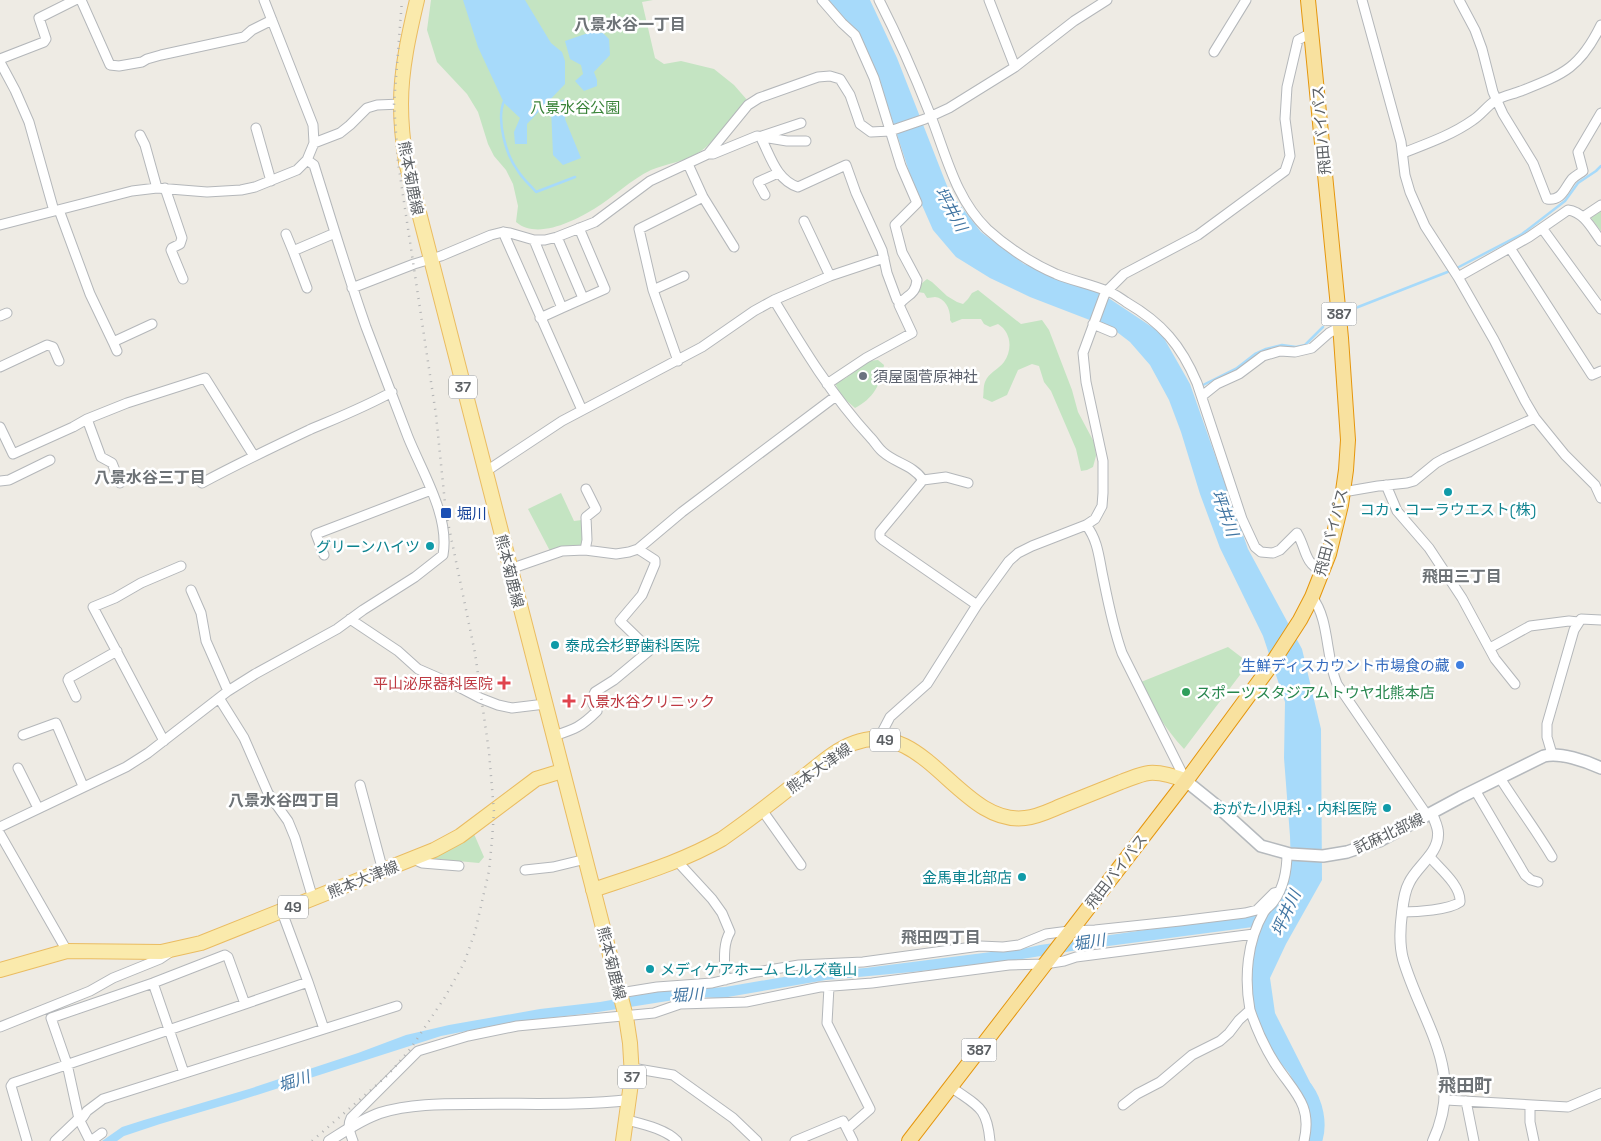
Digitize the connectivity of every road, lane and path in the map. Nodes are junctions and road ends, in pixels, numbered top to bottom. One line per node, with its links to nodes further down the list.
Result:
1 (75, 0): 17 (street)
2 (81, 0): 13 (street)
3 (264, 0): 13 (street)
4 (417, 0): 21 (main road, 熊本菊鹿線 / 37)
5 (822, 0): 26 (street)
6 (879, 0): 23 (street)
7 (989, 0): 18 (street)
8 (1107, 0): 18 (street)
9 (1246, 0): 16 (street)
10 (1308, 0): 15 (highway, 飛田バイパス / 387)
11 (1362, 0): 31 (street)
12 (1458, 0): 20 (street)
13 (272, 20): 30 (street)
14 (1601, 25): 20 (street)
15 (1311, 33): 66 (street); 75 (highway, 飛田バイパス / 387)
16 (1214, 52)
17 (0, 60): 19 (street)
18 (1015, 67): 23 (street)
19 (3, 74): 42 (street)
20 (1497, 100): 31 (street); 40 (street)
21 (401, 104): 30 (street); 58 (main road, 熊本菊鹿線 / 37)
22 (1601, 113): 40 (street)
23 (928, 117): 26 (street); 66 (street)
24 (801, 123): 28 (street)
25 (256, 128): 36 (street)
26 (894, 130): 32 (street); 69 (street)
27 (140, 134): 37 (street)
28 (762, 136): 29 (street); 32 (street); 35 (street)
29 (806, 141)
30 (314, 143): 33 (street)
31 (1403, 153): 61 (street)
32 (708, 154): 34 (street)
33 (307, 160): 36 (street); 49 (street)
34 (688, 164): 39 (street); 46 (street)
35 (778, 172): 38 (street); 57 (street)
36 (271, 181): 37 (street)
37 (161, 188): 42 (street); 62 (street)
38 (765, 195)
39 (703, 197): 54 (street); 65 (street)
40 (1560, 205): 43 (street); 47 (street)
41 (1601, 205): 43 (street)
42 (56, 210): 45 (street); 77 (street)
43 (1583, 217): 53 (street)
44 (804, 221): 60 (street)
45 (0, 225)
46 (579, 228): 51 (street); 67 (street)
47 (1542, 228): 55 (street); 71 (street)
48 (503, 232): 52 (street); 58 (street); 72 (street)
49 (335, 233): 56 (street); 64 (street)
50 (286, 234): 56 (street)
51 (557, 237): 52 (street); 67 (street)
52 (534, 240): 70 (street)
53 (1601, 241)
54 (734, 247)
55 (1510, 248): 61 (street); 82 (street)
56 (293, 251): 63 (street)
57 (884, 258): 60 (street); 69 (street)
58 (430, 260): 64 (street); 93 (main road, 熊本菊鹿線 / 37)
59 (684, 276): 65 (street)
60 (830, 276): 68 (street)
61 (1458, 277): 88 (street)
62 (184, 279)
63 (307, 288)
64 (352, 288): 84 (street)
65 (653, 290): 80 (street)
66 (1106, 294): 73 (street); 86 (street)
67 (583, 298): 70 (street)
68 (774, 300): 80 (street); 83 (street)
69 (902, 301): 83 (street)
70 (562, 308): 72 (street)
71 (1601, 309)
72 (540, 318): 87 (street)
73 (1094, 322): 76 (street); 105 (street)
74 (152, 324): 77 (street)
75 (1340, 327): 86 (street); 103 (highway, 飛田バイパス / 387)
76 (1112, 332)
77 (113, 342): 78 (street)
78 (117, 351)
79 (58, 361): 81 (street)
80 (678, 361): 87 (street)
81 (1, 364)
82 (1601, 371)
83 (827, 384): 85 (street)
84 (392, 392): 91 (street); 102 (street)
85 (836, 396): 94 (street); 106 (street)
86 (1202, 396): 111 (street)
87 (582, 410): 93 (street)
88 (1535, 418): 96 (street); 100 (street)
89 (87, 419): 90 (street); 91 (street); 97 (street)
90 (0, 427)
91 (254, 456): 98 (street)
92 (50, 460): 95 (street)
93 (484, 472): 110 (main road, 熊本菊鹿線 / 37)
94 (923, 480): 99 (street); 114 (street)
95 (0, 481)
96 (1598, 482): 104 (street)
97 (120, 483)
98 (202, 483)
99 (968, 483)
100 (1386, 485): 103 (street); 118 (street)
101 (586, 489): 107 (street)
102 (431, 490): 108 (street); 115 (street)
103 (1343, 492): 111 (highway, 飛田バイパス / 387)
104 (1601, 498)
105 (1086, 525): 114 (street); 134 (street)
106 (638, 548): 107 (street); 126 (street)
107 (585, 550): 110 (street)
108 (324, 555)
109 (180, 566): 119 (street)
110 (510, 570): 124 (main road, 熊本菊鹿線 / 37)
111 (1322, 572): 113 (highway, 飛田バイパス / 387)
112 (191, 590): 121 (street)
113 (1312, 597): 134 (highway, 飛田バイパス / 387); 140 (street)
114 (977, 605): 127 (street)
115 (350, 619): 121 (street); 124 (street)
116 (1601, 620): 117 (street)
117 (1578, 622): 118 (street); 129 (street)
118 (1490, 648): 120 (street)
119 (117, 651): 122 (street); 128 (street)
120 (1515, 684)
121 (228, 691): 123 (street)
122 (76, 697)
123 (219, 698): 128 (street); 156 (street)
124 (545, 704): 126 (main road, 熊本菊鹿線 / 37)
125 (23, 735): 136 (street)
126 (554, 736): 132 (main road, 熊本菊鹿線 / 37)
127 (879, 738): 134 (main road, 熊本大津線 / 49); 139 (main road, 熊本大津線 / 49)
128 (164, 741): 136 (street)
129 (1552, 754): 131 (main road); 133 (main road, 託麻北部線)
130 (18, 768): 138 (street)
131 (1601, 768)
132 (562, 771): 146 (main road, 熊本大津線 / 49); 147 (main road, 熊本菊鹿線 / 37)
133 (1500, 778): 137 (main road, 託麻北部線); 145 (street)
134 (1186, 781): 143 (main road, 託麻北部線); 160 (highway, 飛田バイパス / 387)
135 (360, 785): 152 (street)
136 (83, 786): 138 (street)
137 (1475, 790): 140 (main road, 託麻北部線); 153 (street)
138 (38, 808): 141 (street)
139 (762, 810): 148 (main road, 熊本大津線 / 49); 149 (street)
140 (1430, 814): 143 (main road, 託麻北部線); 144 (street)
141 (0, 827)
142 (0, 834): 162 (street)
143 (1288, 853): 155 (street)
144 (1429, 856): 158 (street); 158 (street)
145 (1552, 857)
146 (412, 859): 150 (street); 152 (main road, 熊本大津線 / 49)
147 (586, 859): 151 (street); 154 (main road, 熊本菊鹿線 / 37)
148 (677, 861): 154 (main road, 熊本大津線 / 49); 165 (street)
149 (801, 865)
150 (459, 866)
151 (525, 870)
152 (383, 871): 156 (main road, 熊本大津線 / 49)
153 (1538, 882)
154 (593, 890): 169 (main road, 熊本菊鹿線 / 37)
155 (1279, 892): 159 (street); 160 (street)
156 (313, 900): 157 (main road, 熊本大津線 / 49)
157 (282, 912): 161 (main road, 熊本大津線 / 49); 166 (street)
158 (1402, 912): 185 (street)
159 (1255, 932): 163 (street); 173 (street)
160 (1068, 933): 163 (highway, 飛田バイパス / 387); 165 (street)
161 (174, 950): 162 (main road, 熊本大津線 / 49); 172 (street)
162 (67, 952): 164 (main road, 熊本大津線 / 49)
163 (1047, 961): 168 (street); 182 (highway, 飛田バイパス / 387)
164 (0, 970)
165 (725, 980): 169 (street)
166 (308, 982): 170 (street); 177 (street)
167 (153, 983): 170 (street); 175 (street); 178 (street)
168 (829, 987): 174 (street); 192 (street)
169 (620, 994): 174 (main road, 熊本菊鹿線 / 37)
170 (245, 1004): 178 (street)
171 (397, 1006): 177 (street)
172 (47, 1008): 175 (street); 176 (street)
173 (1250, 1010): 187 (street); 206 (street)
174 (625, 1015): 180 (main road, 熊本菊鹿線 / 37); 191 (street)
175 (51, 1018): 179 (street)
176 (0, 1027)
177 (324, 1029): 181 (street)
178 (170, 1030): 179 (street); 181 (street)
179 (67, 1064): 189 (street); 194 (street)
180 (632, 1068): 184 (main road, 熊本菊鹿線 / 37); 201 (street)
181 (184, 1073): 189 (street)
182 (951, 1087): 204 (highway, 飛田バイパス / 387); 205 (street)
183 (1601, 1093): 188 (street)
184 (629, 1100): 190 (main road, 熊本菊鹿線 / 37); 191 (street)
185 (1446, 1100): 186 (street); 207 (street)
186 (1466, 1101): 188 (street); 208 (street)
187 (1123, 1105)
188 (1530, 1105): 209 (street)
189 (79, 1119): 195 (street); 196 (street)
190 (627, 1120): 199 (main road, 熊本菊鹿線 / 37); 200 (street)
191 (349, 1128): 197 (street); 198 (street)
192 (848, 1129): 202 (street); 203 (street)
193 (102, 1133): 196 (street)
194 (27, 1141)
195 (54, 1141)
196 (90, 1141)
197 (330, 1141)
198 (353, 1141)
199 (623, 1141)
200 (677, 1141)
201 (757, 1141)
202 (795, 1141)
203 (854, 1141)
204 (909, 1141)
205 (990, 1141)
206 (1304, 1141)
207 (1433, 1141)
208 (1474, 1141)
209 (1534, 1141)

